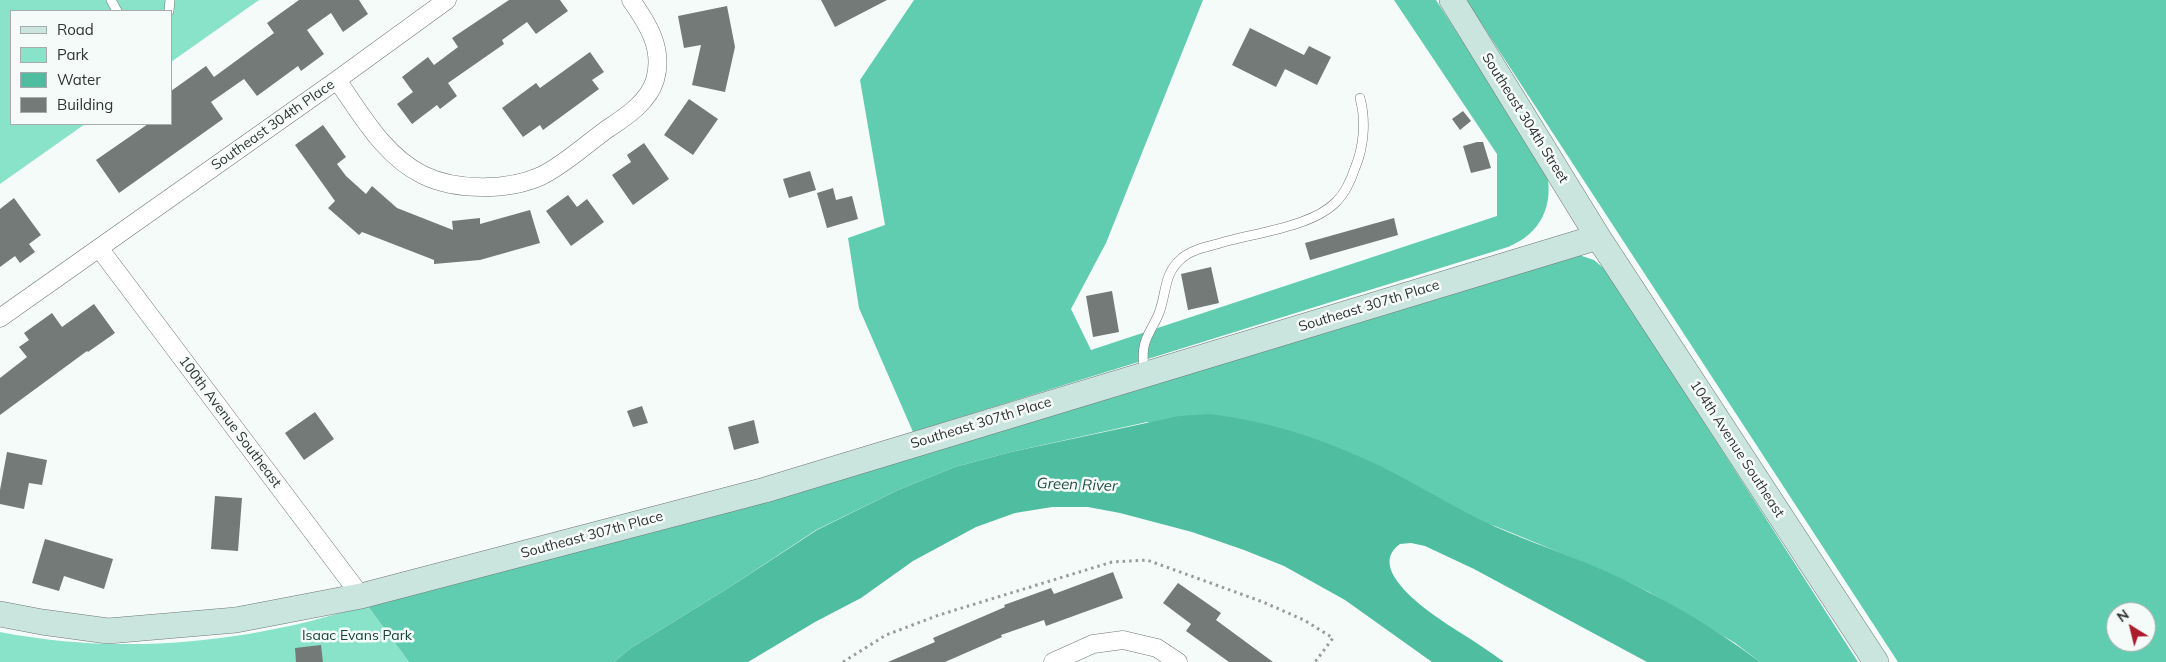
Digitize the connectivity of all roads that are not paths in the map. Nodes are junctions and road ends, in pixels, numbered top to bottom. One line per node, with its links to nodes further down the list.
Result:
1 (447, 0): 4 (street, Southeast 304th Place)
2 (631, 0): 4 (street)
3 (1452, 0): 6 (street, Southeast 304th Street)
4 (337, 80): 7 (street, Southeast 304th Place)
5 (1360, 98): 9 (lane)
6 (1598, 237): 9 (street, Southeast 307th Place); 14 (street, 104th Avenue Southeast)
7 (99, 248): 8 (street, Southeast 304th Place); 10 (street, 100th Avenue Southeast)
8 (0, 318)
9 (1144, 374): 10 (street, Southeast 307th Place)
10 (361, 596): 11 (street, Southeast 307th Place)
11 (0, 614)
12 (1052, 662): 13 (street)
13 (1178, 662)
14 (1876, 662)

